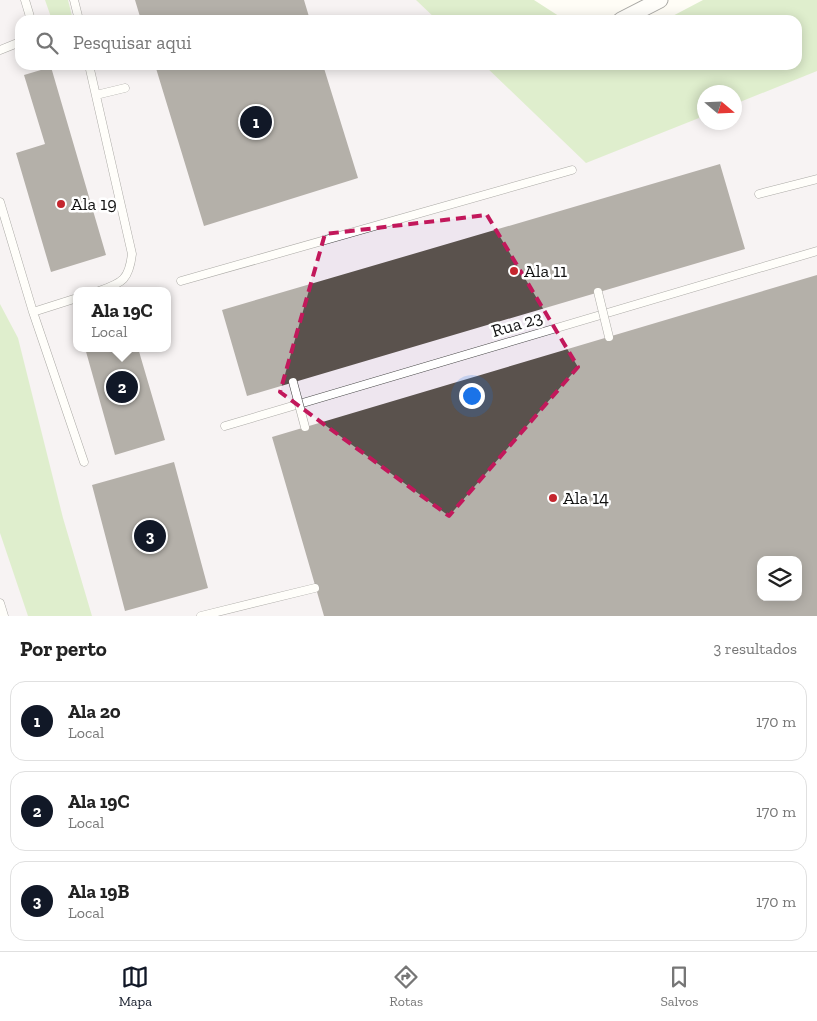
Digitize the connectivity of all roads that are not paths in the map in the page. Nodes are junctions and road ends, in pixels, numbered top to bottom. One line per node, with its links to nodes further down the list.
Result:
1 (25, 0): 4 (lane)
2 (74, 0): 5 (lane)
3 (660, 0): 6 (street)
4 (30, 15)
5 (78, 15)
6 (631, 15)
7 (15, 44): 8 (lane)
8 (0, 50)
9 (90, 70): 11 (lane)
10 (125, 88): 11 (lane)
11 (96, 95): 18 (lane)
12 (572, 170): 17 (lane)
13 (817, 179): 14 (lane)
14 (759, 194)
15 (0, 202): 21 (lane)
16 (817, 251): 24 (lane, Rua 23)
17 (181, 281)
18 (112, 287)
19 (598, 292): 22 (lane, bridge)
20 (73, 299): 21 (lane)
21 (33, 312): 26 (lane)
22 (609, 337)
23 (293, 382): 25 (lane, bridge)
24 (225, 426)
25 (305, 427)
26 (84, 462)
27 (316, 588): 30 (lane)
28 (0, 603): 29 (lane)
29 (4, 616)
30 (201, 616)

